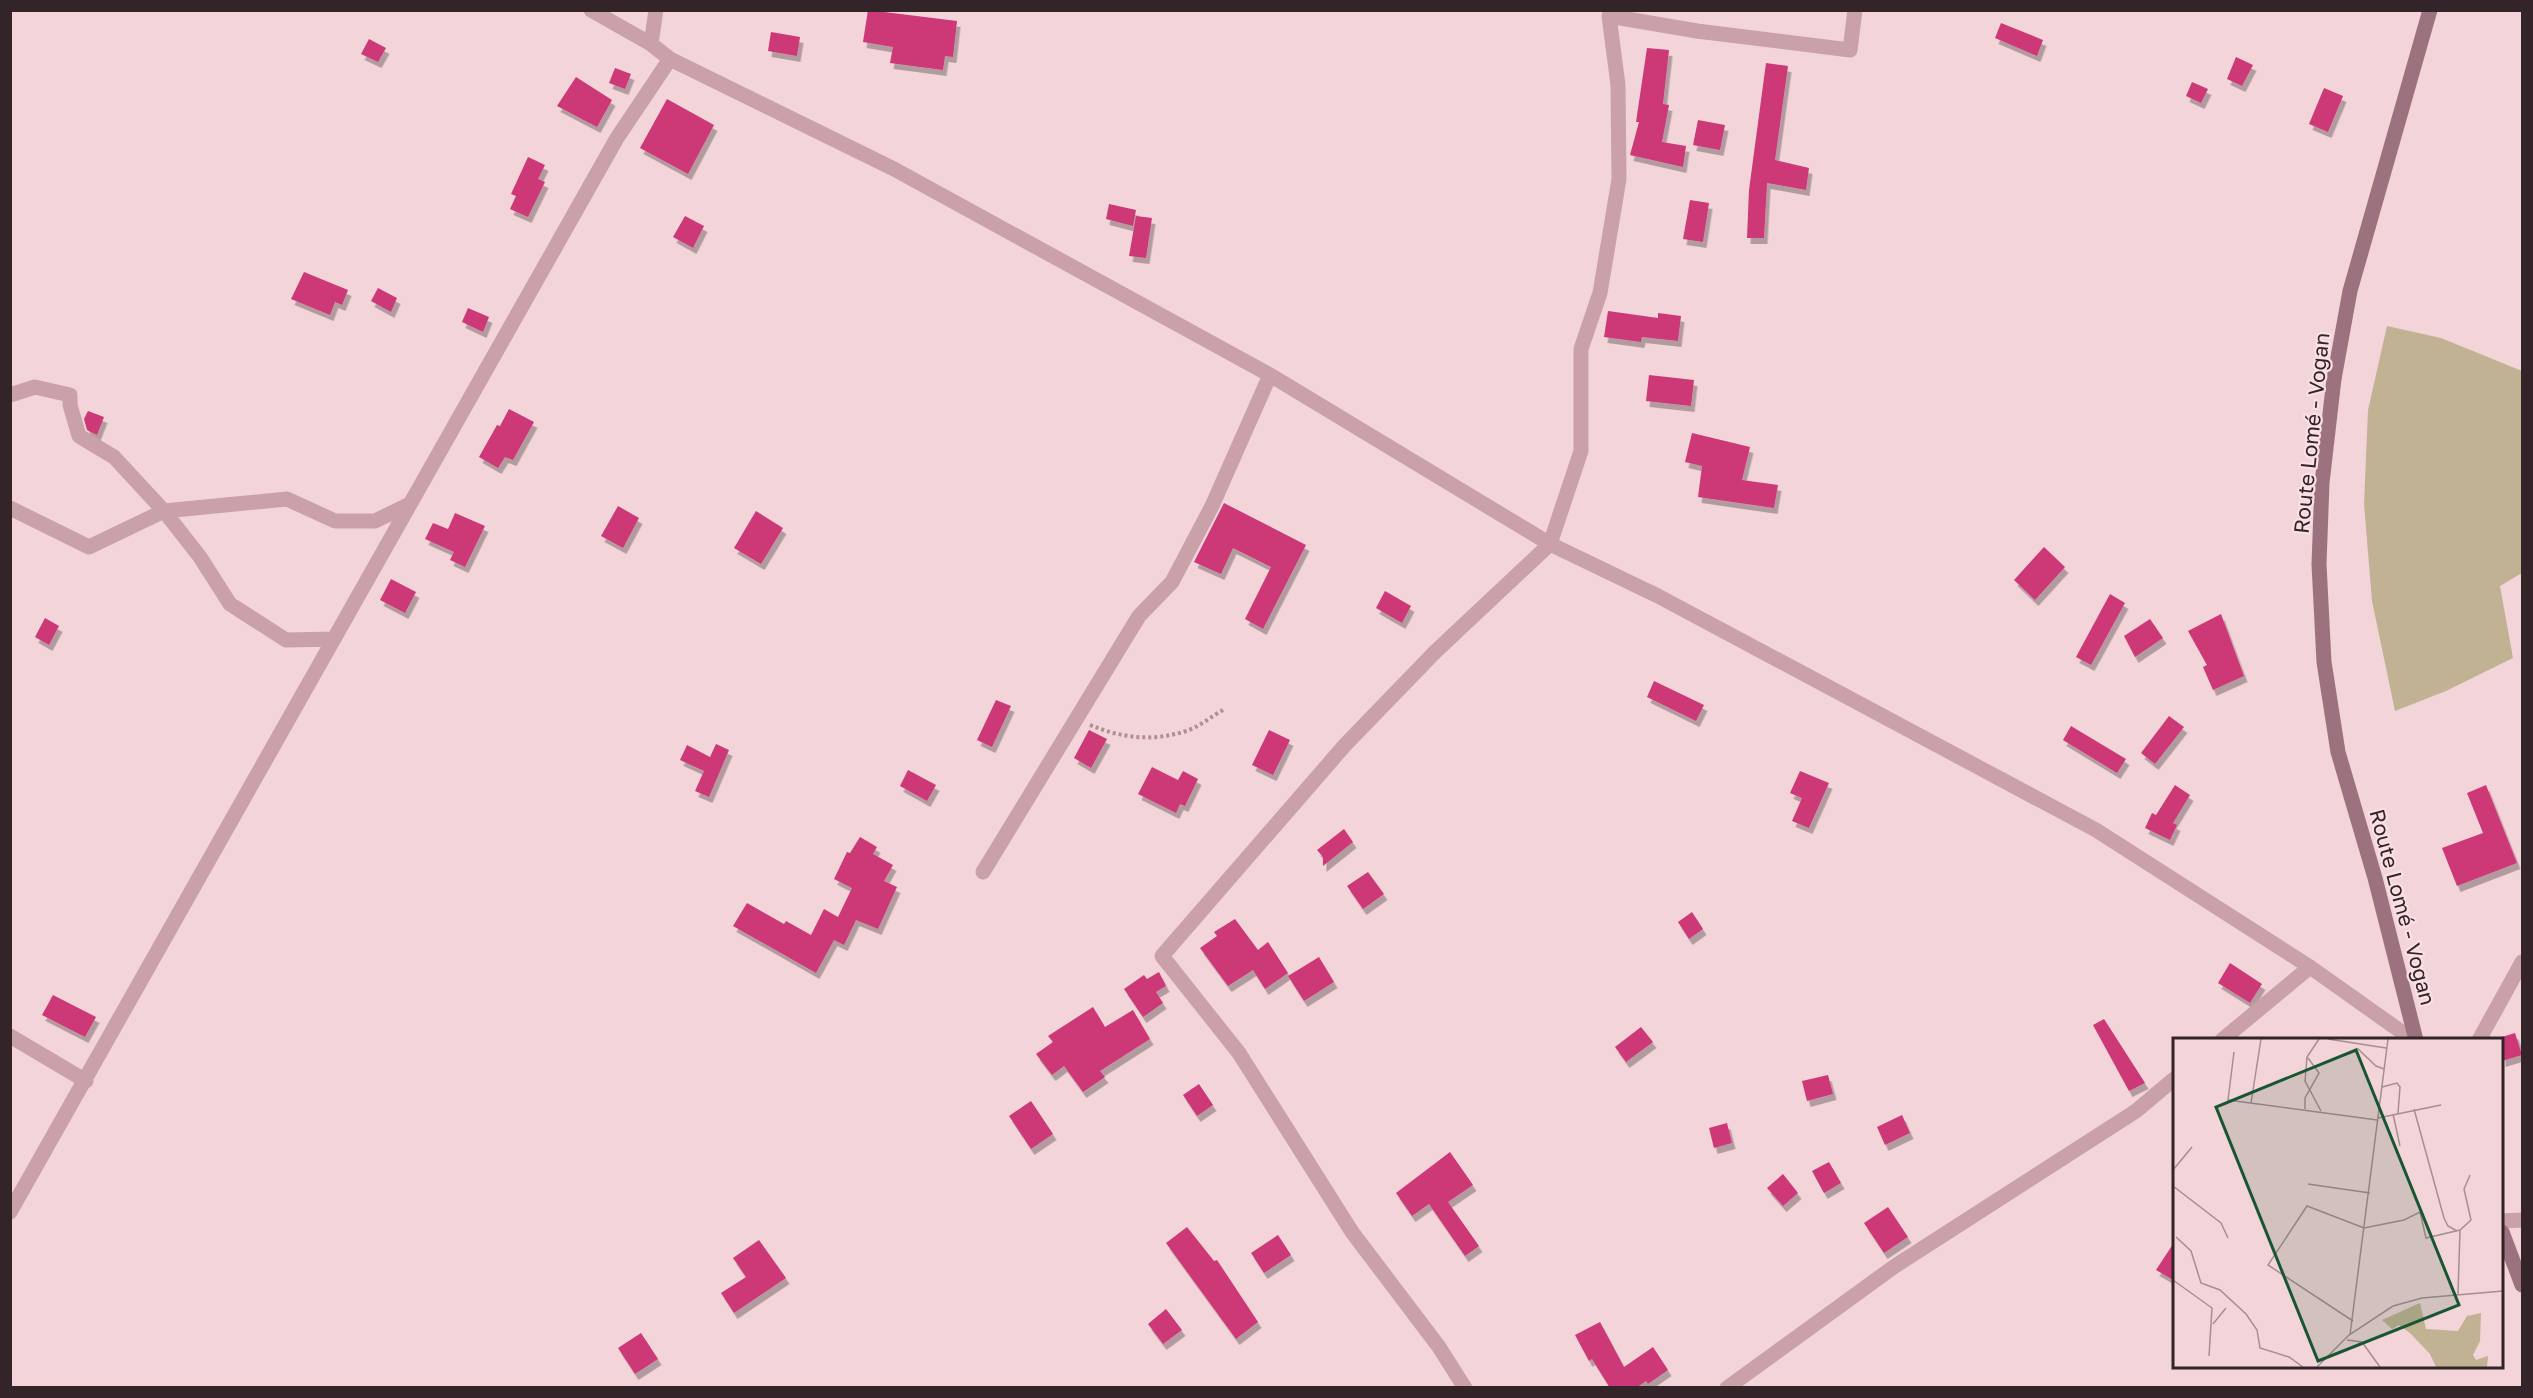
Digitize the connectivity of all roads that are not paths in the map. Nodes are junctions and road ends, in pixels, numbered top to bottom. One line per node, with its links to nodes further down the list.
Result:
1 (591, 10): 5 (street)
2 (656, 10): 5 (street)
3 (1855, 10): 12 (street)
4 (2430, 10): 20 (main road, Route Lomé - Vogan)
5 (651, 44): 6 (street)
6 (670, 59): 7 (street); 9 (street)
7 (1270, 375): 12 (street); 14 (street)
8 (10, 395): 11 (street)
9 (410, 504): 11 (street); 13 (street)
10 (10, 508): 11 (street)
11 (164, 511): 13 (street)
12 (1550, 544): 16 (street); 29 (street)
13 (334, 639): 22 (street)
14 (983, 872)
15 (2523, 962): 21 (street)
16 (2310, 967): 18 (street); 19 (street)
17 (10, 1036): 22 (street)
18 (2224, 1038)
19 (2412, 1038)
20 (2415, 1038)
21 (2480, 1038)
22 (86, 1081): 24 (street)
23 (2173, 1081): 30 (street)
24 (10, 1212)
25 (2523, 1220): 26 (street)
26 (2503, 1221)
27 (2503, 1235): 28 (main road)
28 (2523, 1285)
29 (1466, 1388)
30 (1727, 1388)

